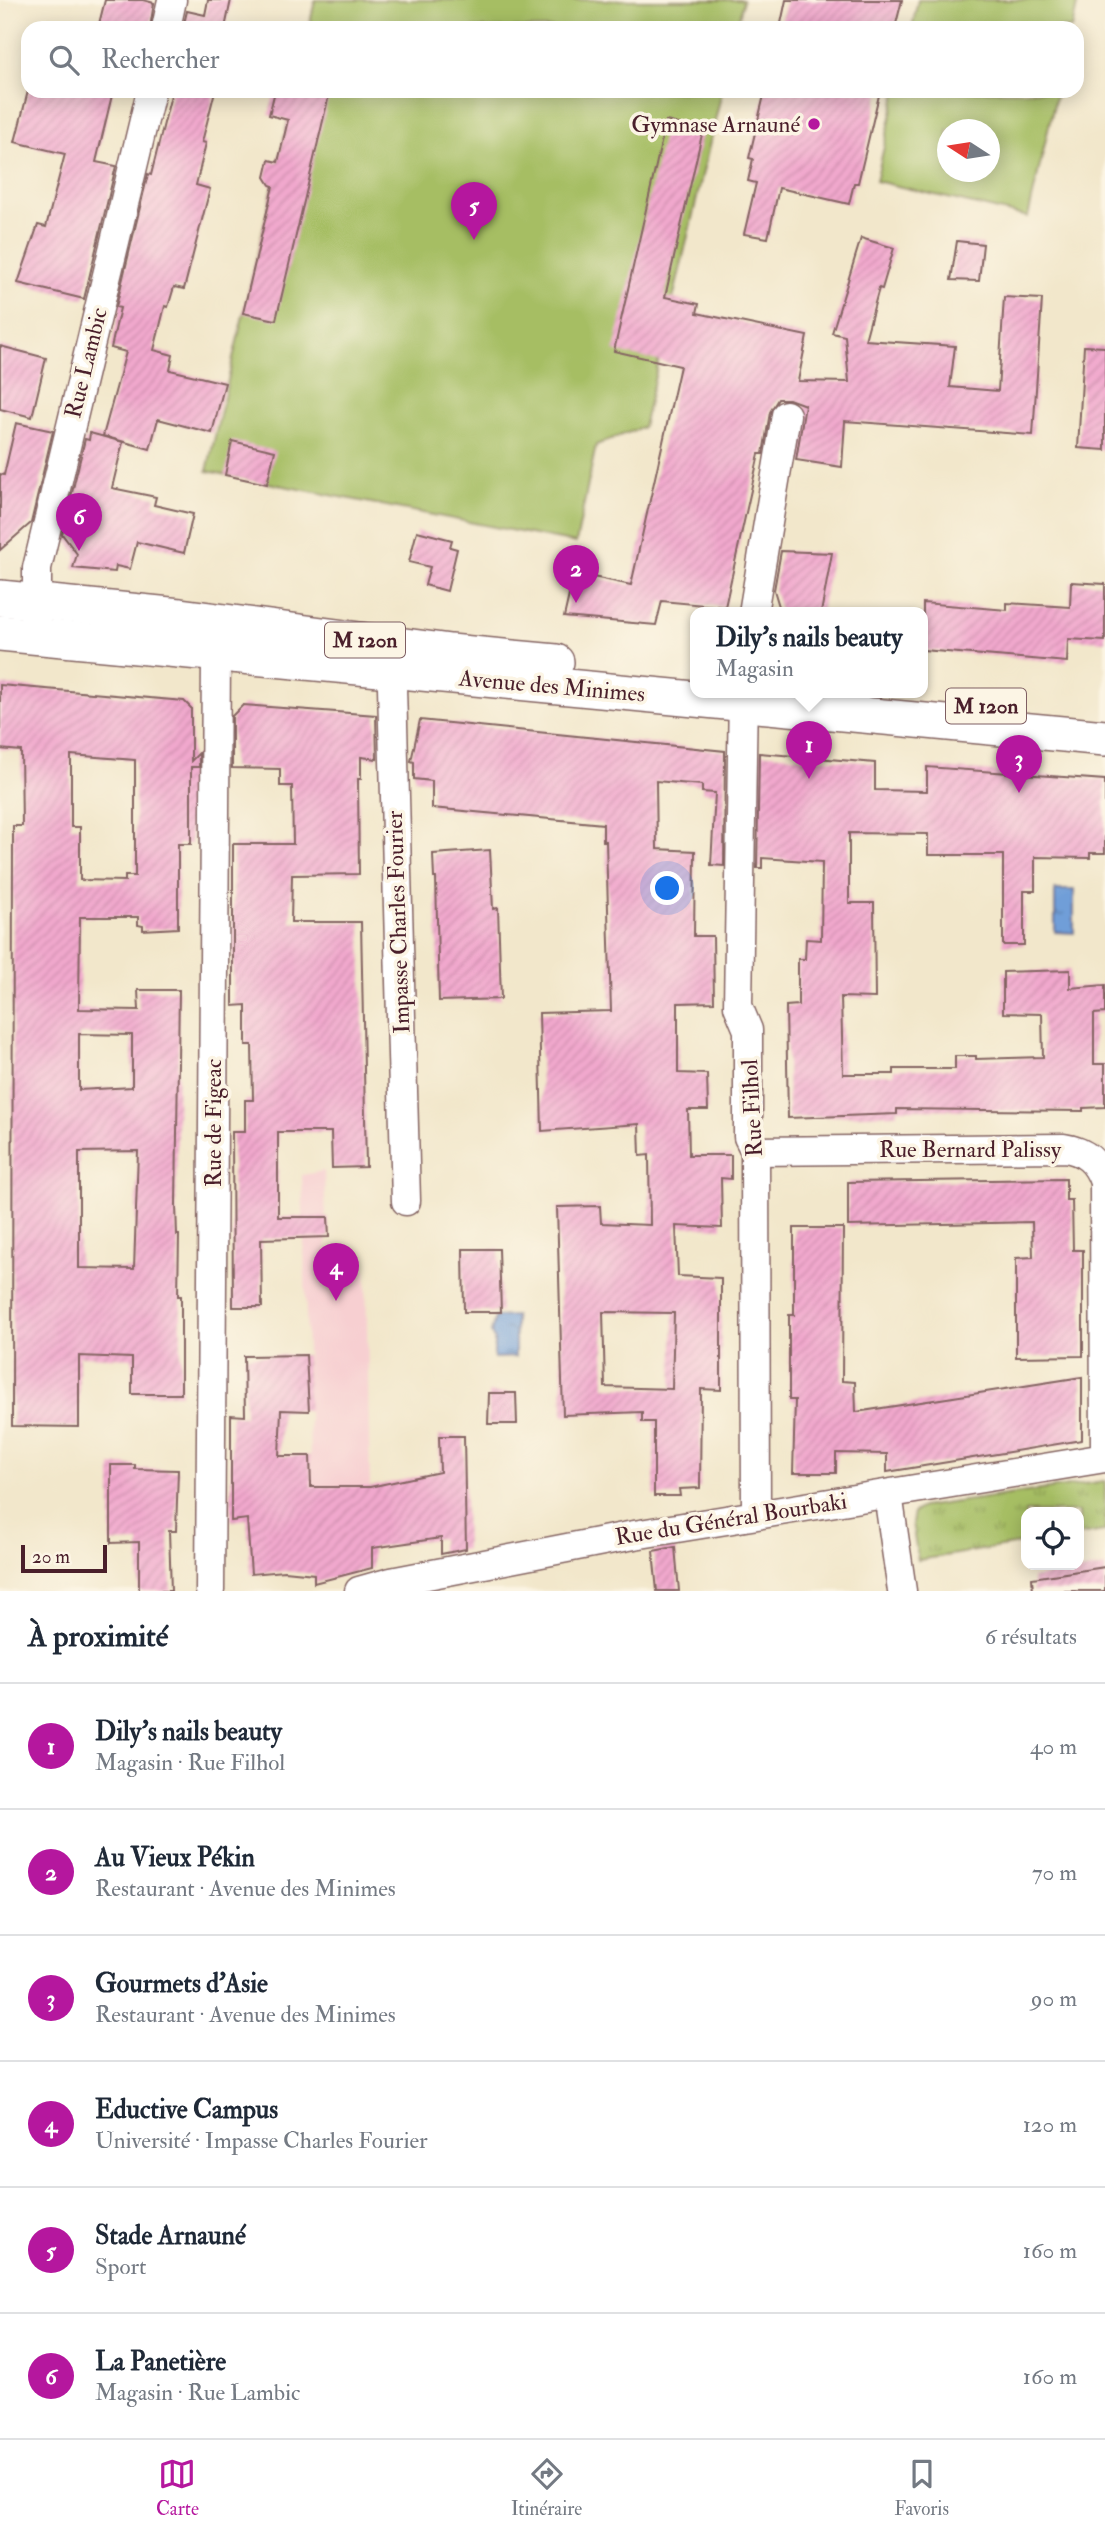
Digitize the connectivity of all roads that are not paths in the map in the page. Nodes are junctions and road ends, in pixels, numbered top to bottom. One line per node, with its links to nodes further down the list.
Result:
1 (172, 0): 2 (street)
2 (168, 21)
3 (149, 98): 6 (street, Rue Lambic)
4 (786, 415): 7 (street)
5 (0, 598): 6 (main road, Avenue des Minimes / M 120n)
6 (35, 601): 8 (street, Rue Lambic); 10 (main road, Avenue des Minimes / M 120n)
7 (754, 607)
8 (15, 635): 9 (main road, Avenue des Minimes / M 120n)
9 (216, 655): 10 (main road, Avenue des Minimes / M 120n); 22 (street, Rue de Figeac)
10 (391, 658): 11 (main road, Avenue des Minimes / M 120n); 12 (main road, Avenue des Minimes / M 120n); 18 (street, Impasse Charles Fourier)
11 (690, 676)
12 (690, 692)
13 (743, 698): 16 (main road, Avenue des Minimes / M 120n); 17 (street, Rue Filhol)
14 (915, 698): 15 (main road, M 120n)
15 (1105, 718)
16 (1105, 738)
17 (755, 1151): 19 (street, Rue Bernard Palissy); 21 (street, Rue Filhol)
18 (406, 1201)
19 (1105, 1456): 20 (street, Rue du Général Bourbaki)
20 (888, 1494): 21 (street, Rue du Général Bourbaki); 24 (street)
21 (756, 1514): 23 (street, Rue du Général Bourbaki)
22 (211, 1591)
23 (359, 1591)
24 (902, 1591)

